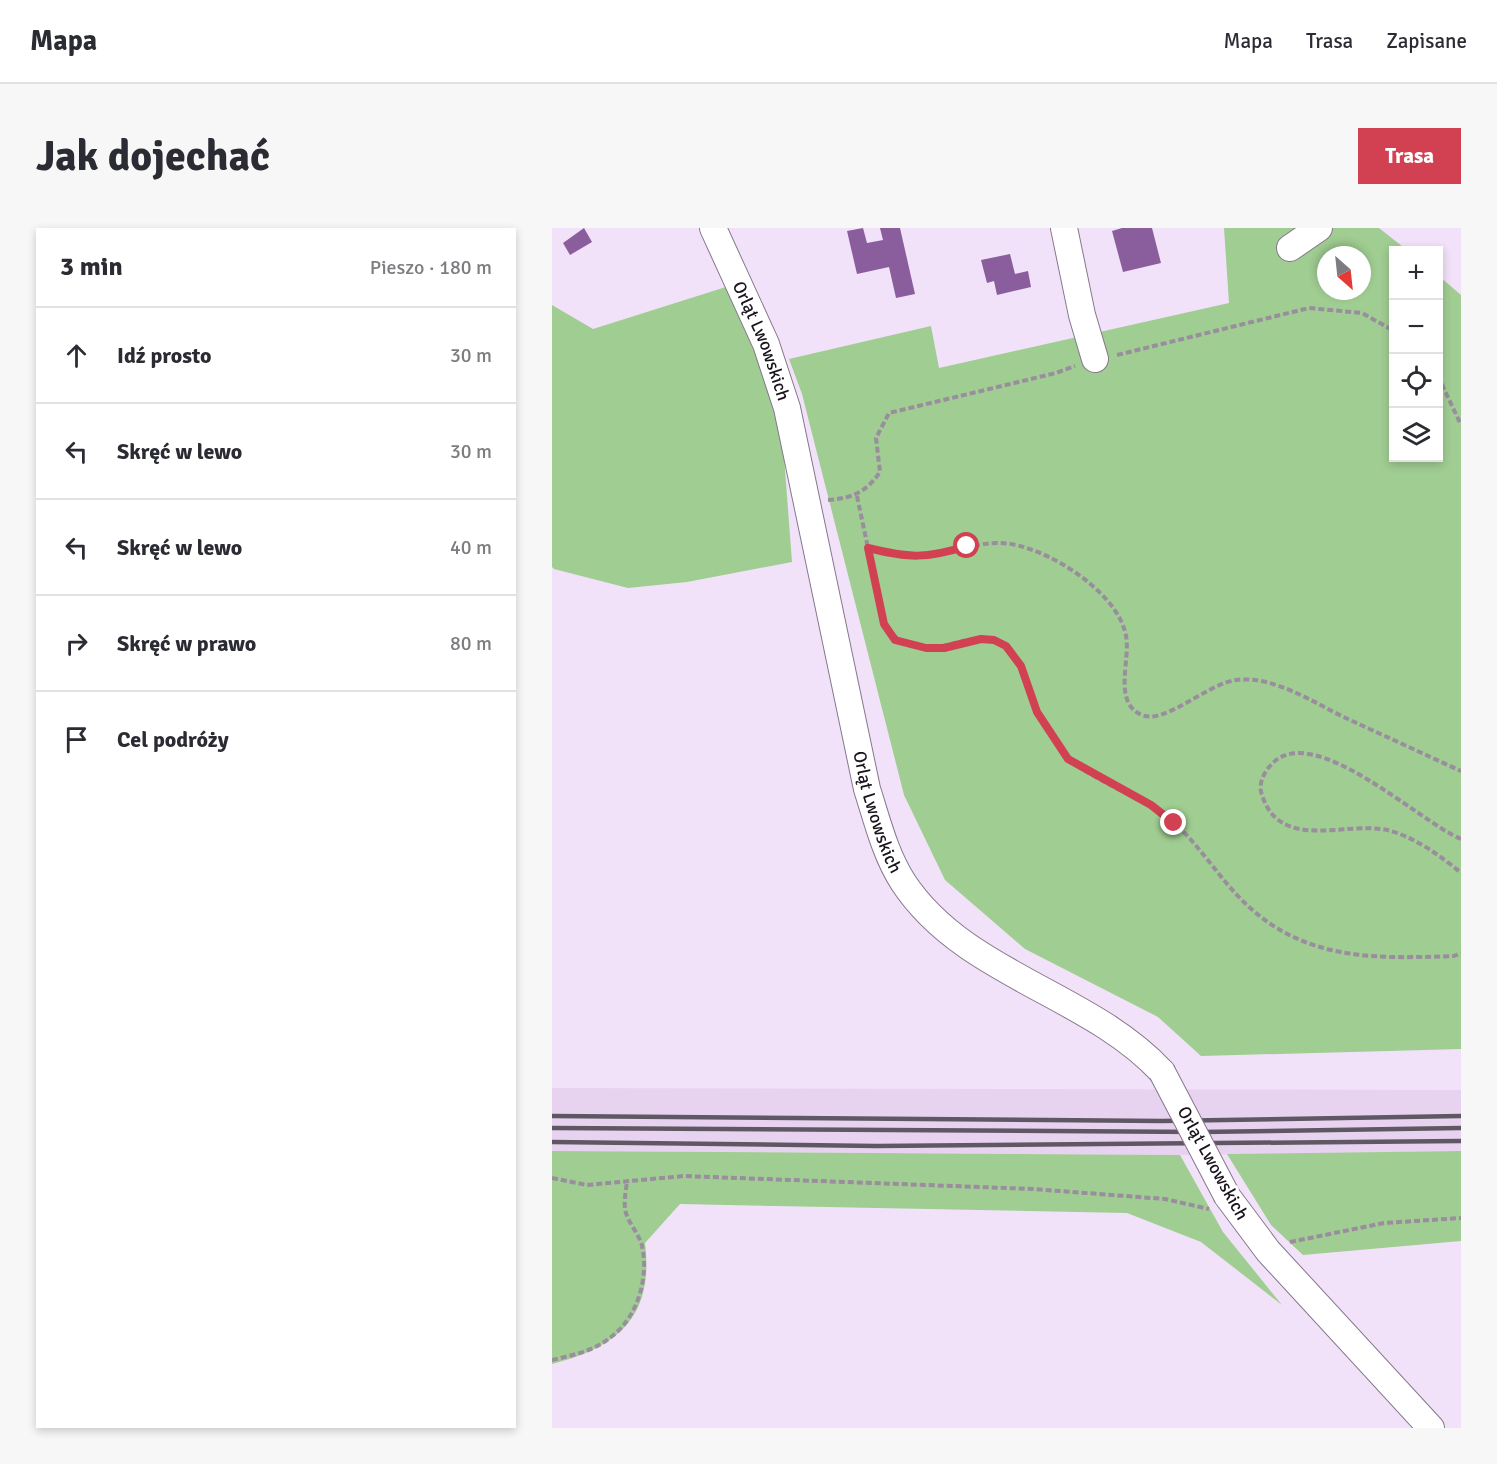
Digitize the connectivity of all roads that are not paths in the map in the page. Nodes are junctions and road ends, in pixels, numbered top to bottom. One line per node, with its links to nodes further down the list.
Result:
1 (713, 228): 6 (street, Orląt Lwowskich, bridge)
2 (1064, 228): 5 (street)
3 (1319, 228): 4 (street)
4 (1290, 248)
5 (1095, 359)
6 (1431, 1428)

